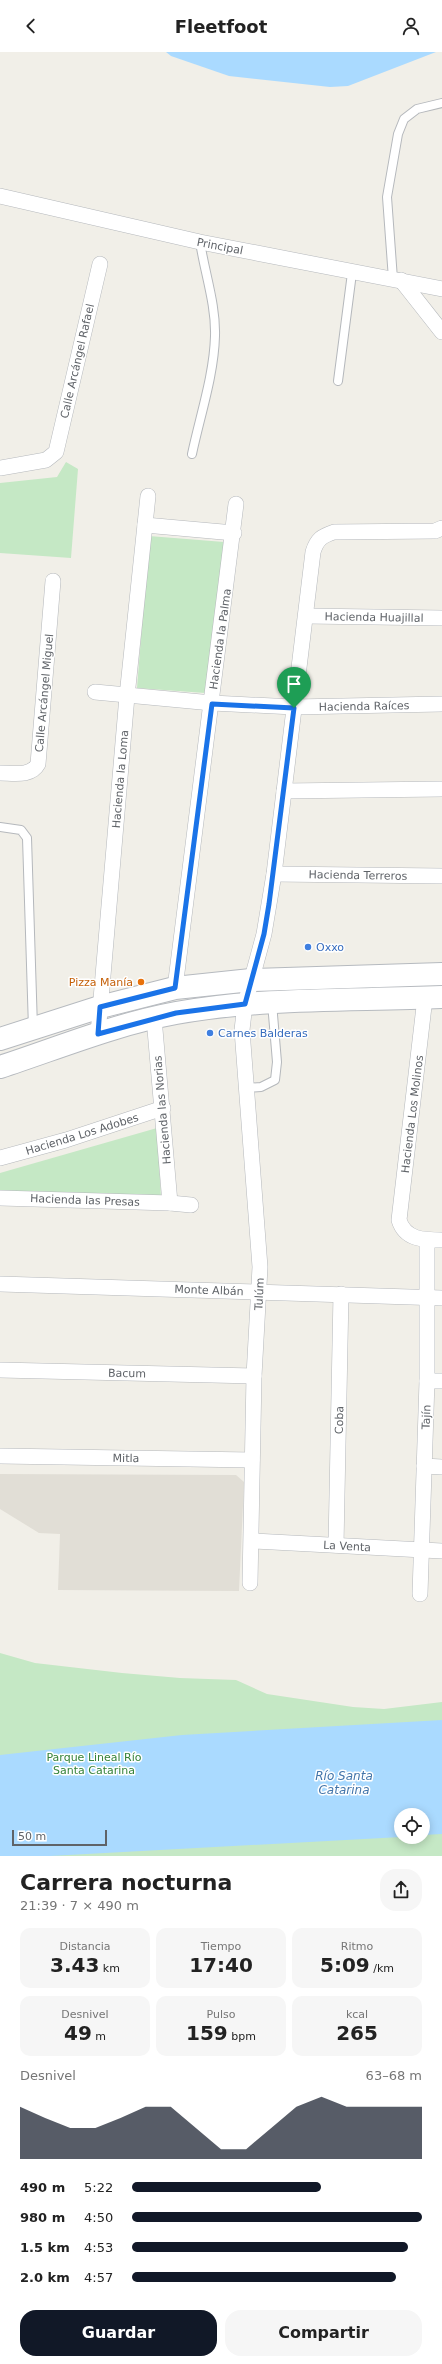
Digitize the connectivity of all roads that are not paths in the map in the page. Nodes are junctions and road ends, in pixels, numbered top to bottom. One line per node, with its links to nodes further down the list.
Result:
1 (442, 103): 6 (lane)
2 (0, 196): 3 (street, Principal)
3 (200, 242): 5 (street, Principal); 10 (lane)
4 (100, 264): 11 (street, Calle Arcángel Rafael)
5 (352, 272): 6 (street, Principal); 9 (lane)
6 (397, 280): 7 (street, Principal); 8 (street)
7 (442, 289)
8 (442, 332)
9 (338, 381)
10 (192, 454)
11 (0, 468)
12 (148, 496): 14 (street, Hacienda la Loma)
13 (236, 504): 16 (street, Hacienda la Palma)
14 (145, 525): 16 (street); 21 (street, Hacienda la Loma)
15 (442, 528): 18 (street, Tulúm)
16 (234, 533): 22 (street, Hacienda la Palma)
17 (54, 581): 25 (street, Calle Arcángel Miguel)
18 (306, 616): 19 (street, Hacienda Huajillal); 24 (street, Tulúm)
19 (442, 618)
20 (95, 692): 21 (street, Hacienda Raíces)
21 (127, 696): 22 (street, Hacienda Raíces); 37 (street, Hacienda la Loma)
22 (212, 704): 24 (street, Hacienda Raíces); 33 (street, Hacienda la Palma)
23 (442, 704): 24 (street, Hacienda Raíces)
24 (294, 708): 27 (street, Tulúm)
25 (0, 773)
26 (442, 789): 27 (street)
27 (284, 791): 29 (street, Tulúm)
28 (0, 827): 39 (lane)
29 (274, 874): 30 (street, Hacienda Terreros); 32 (street, Tulúm)
30 (442, 876)
31 (442, 974): 32 (street)
32 (251, 980): 33 (street); 36 (street, Tulúm)
33 (175, 988): 37 (street)
34 (434, 997): 35 (street); 49 (street, Hacienda Los Molinos)
35 (272, 1002): 36 (street); 43 (lane)
36 (245, 1004): 38 (street); 43 (street, Tulúm)
37 (100, 1007): 39 (street); 40 (street, Hacienda la Loma)
38 (154, 1018): 40 (street); 44 (street, Hacienda las Norias)
39 (33, 1029): 41 (street)
40 (98, 1034): 42 (street)
41 (0, 1039)
42 (0, 1067)
43 (247, 1088): 52 (street, Tulúm)
44 (163, 1108): 45 (street, Hacienda Los Adobes); 47 (street, Hacienda las Norias)
45 (0, 1158)
46 (0, 1198): 47 (street, Hacienda las Presas)
47 (170, 1203): 48 (street, Hacienda las Presas)
48 (191, 1205)
49 (427, 1240): 50 (street); 54 (street, Tajín)
50 (442, 1240)
51 (0, 1284): 52 (street, Monte Albán)
52 (259, 1292): 53 (street, Monte Albán); 57 (street, Tulúm)
53 (341, 1294): 54 (street, Monte Albán); 64 (street, Coba)
54 (427, 1297): 55 (street, Monte Albán); 58 (street, Tajín)
55 (442, 1298)
56 (0, 1370): 57 (street, Bacum)
57 (254, 1376): 60 (street, Tulúm)
58 (435, 1381): 61 (street, Tajín)
59 (0, 1456): 60 (street, Mitla)
60 (252, 1460): 63 (street, Tulúm)
61 (424, 1466): 62 (street); 65 (street, Tajín)
62 (442, 1467)
63 (252, 1541): 64 (street, La Venta); 67 (street, Tulúm)
64 (336, 1545): 65 (street, La Venta)
65 (421, 1550): 66 (street, La Venta); 68 (street, Tajín)
66 (442, 1551)
67 (250, 1583)
68 (420, 1594)

